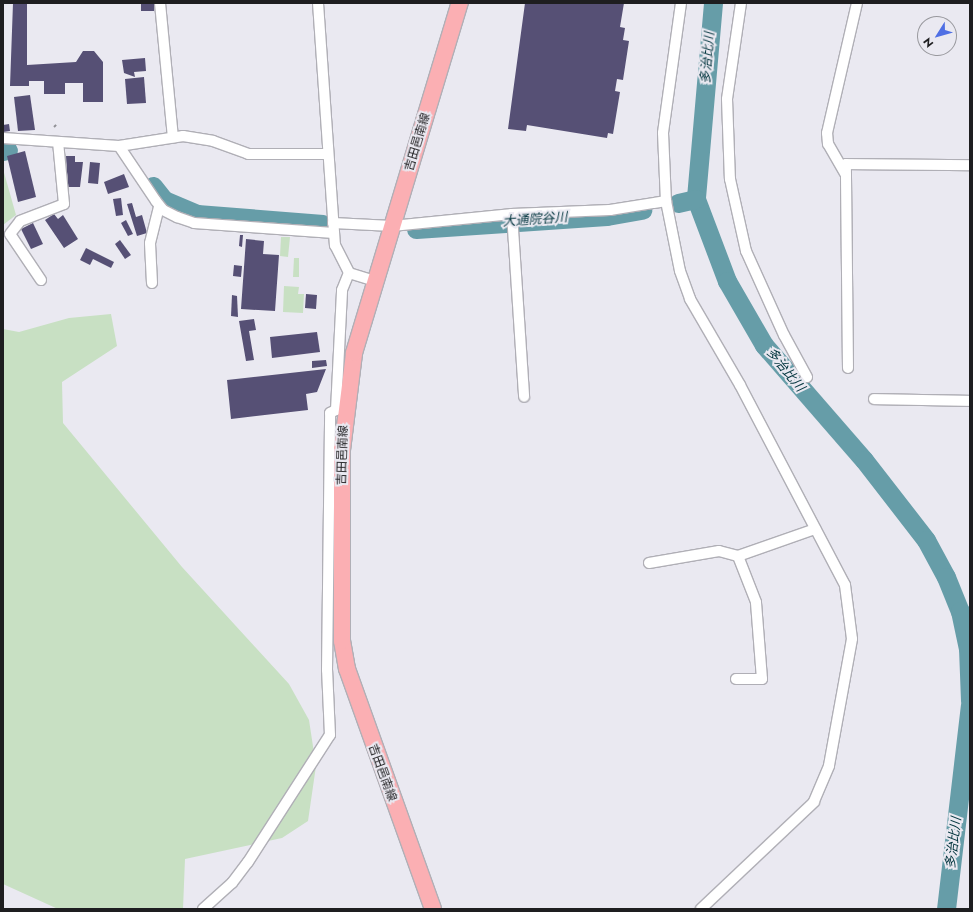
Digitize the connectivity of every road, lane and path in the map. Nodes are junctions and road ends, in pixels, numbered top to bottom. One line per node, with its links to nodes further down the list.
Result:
1 (160, 3): 7 (street)
2 (318, 3): 11 (street)
3 (460, 3): 17 (main road, 吉田邑南線)
4 (682, 3): 14 (street)
5 (741, 3): 24 (street)
6 (857, 3): 13 (street)
7 (174, 137): 10 (street); 11 (street)
8 (3, 138): 9 (street)
9 (58, 142): 10 (street); 20 (street)
10 (119, 146): 15 (street)
11 (326, 154): 18 (street)
12 (970, 165): 13 (street)
13 (846, 175): 23 (street)
14 (666, 201): 16 (street); 28 (street)
15 (159, 206): 18 (street); 22 (street)
16 (512, 214): 17 (street); 25 (street)
17 (392, 226): 18 (street); 21 (main road, 吉田邑南線)
18 (334, 228): 19 (street)
19 (349, 273): 21 (street); 32 (street)
20 (41, 280)
21 (376, 281): 33 (main road, 吉田邑南線)
22 (152, 283)
23 (848, 368)
24 (807, 377)
25 (524, 397)
26 (874, 399): 27 (street)
27 (970, 401)
28 (815, 529): 29 (street); 34 (street)
29 (738, 556): 30 (street); 31 (street)
30 (648, 563)
31 (736, 679)
32 (203, 909)
33 (433, 909)
34 (701, 909)

